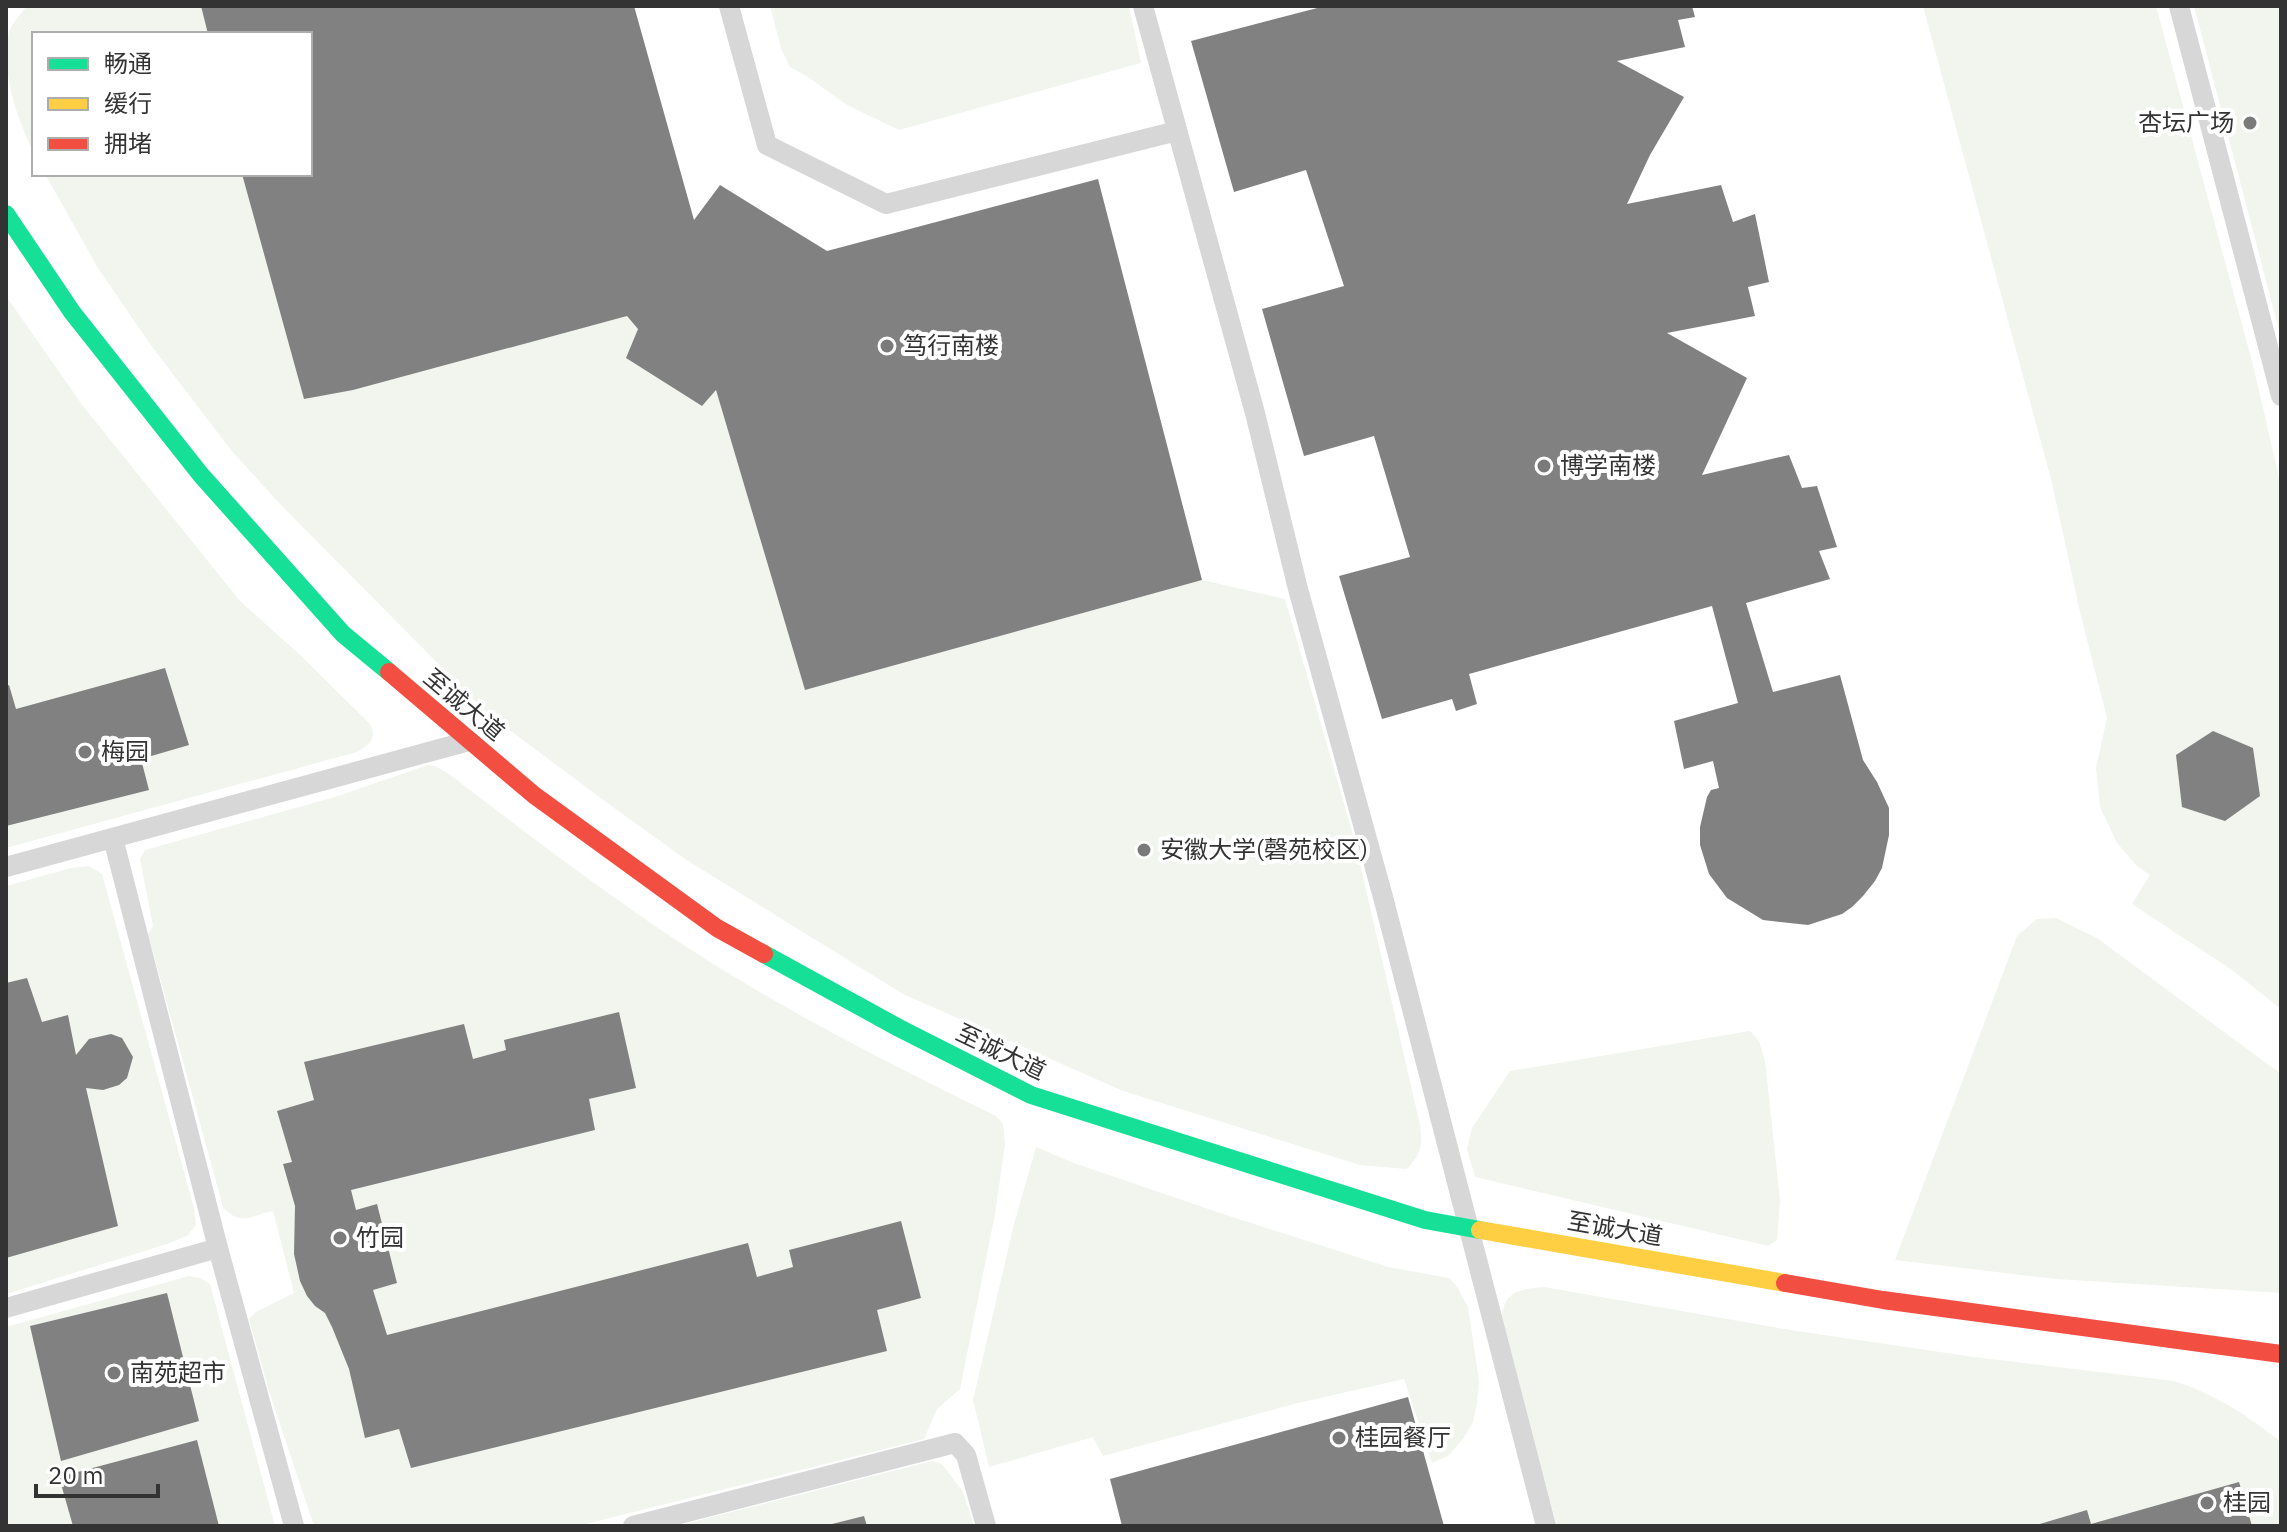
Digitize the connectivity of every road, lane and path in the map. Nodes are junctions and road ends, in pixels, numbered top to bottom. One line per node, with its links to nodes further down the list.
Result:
1 (729, 6): 4 (lane)
2 (1143, 6): 4 (lane)
3 (2179, 6): 6 (lane)
4 (1177, 131): 10 (lane)
5 (6, 214): 7 (street, 至诚大道)
6 (2281, 396)
7 (470, 741): 8 (lane); 10 (street, 至诚大道)
8 (113, 838): 9 (lane); 11 (lane)
9 (6, 867)
10 (1468, 1227): 13 (street, 至诚大道); 17 (lane)
11 (218, 1248): 12 (lane); 14 (lane)
12 (6, 1308)
13 (2281, 1354)
14 (294, 1526)
15 (633, 1526): 16 (lane)
16 (986, 1526)
17 (1546, 1526)

